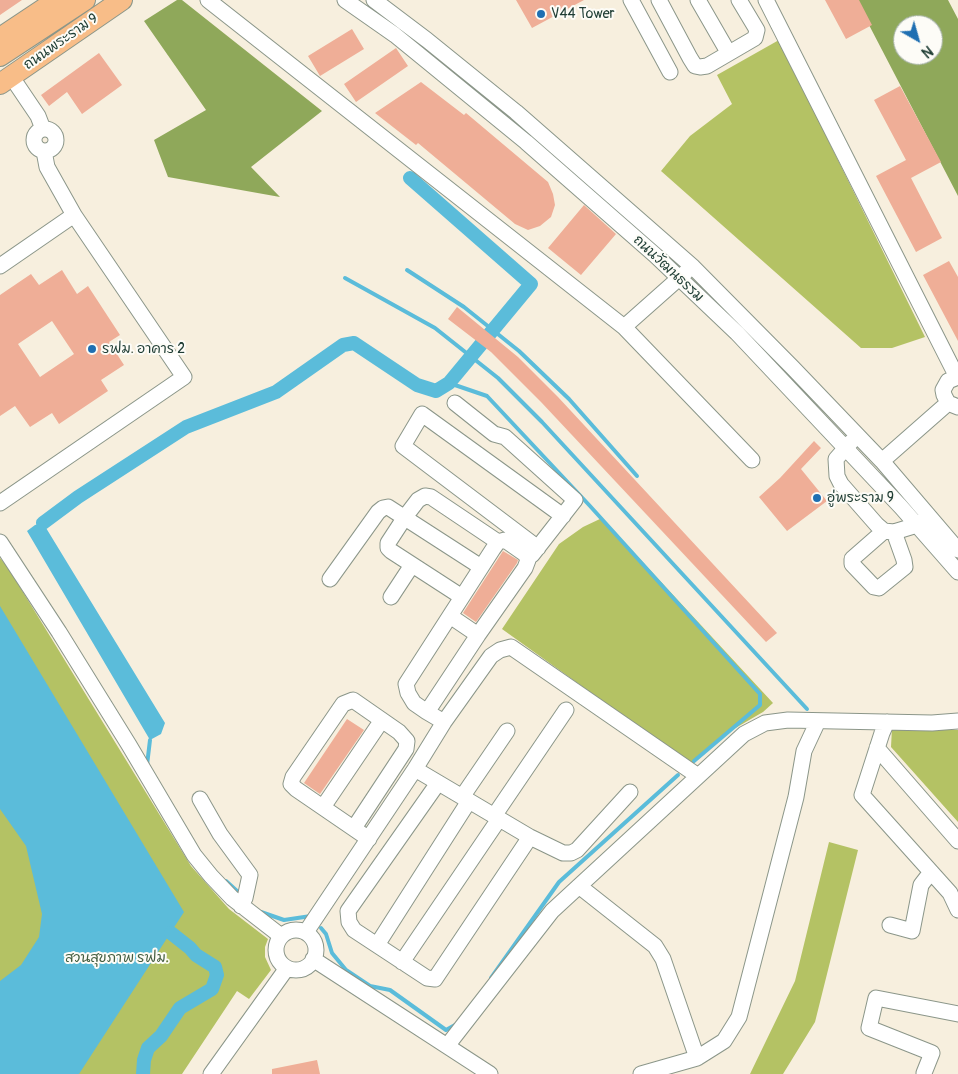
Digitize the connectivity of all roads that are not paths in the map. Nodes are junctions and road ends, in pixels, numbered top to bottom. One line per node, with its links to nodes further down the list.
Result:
1 (37, 0): 13 (main road)
2 (57, 0): 14 (main road)
3 (85, 0): 16 (main road, ถนนพระราม 9)
4 (122, 0): 18 (main road, ถนนพระราม 9)
5 (208, 0): 23 (street)
6 (345, 0): 22 (street, ถนนวัฒนธรรม)
7 (374, 0): 21 (street, ถนนวัฒนธรรม)
8 (631, 0): 17 (street)
9 (659, 0): 15 (street)
10 (698, 0): 15 (street)
11 (739, 0): 15 (street)
12 (766, 0): 24 (street)
13 (0, 25)
14 (0, 38)
15 (728, 52)
16 (0, 56)
17 (670, 72)
18 (6, 80): 19 (street)
19 (74, 215): 20 (street); 31 (street)
20 (0, 266)
21 (693, 267): 22 (street); 27 (street, ถนนวัฒนธรรม)
22 (679, 278): 23 (street); 28 (street, ถนนวัฒนธรรม)
23 (624, 327): 29 (street)
24 (958, 377): 26 (street)
25 (454, 403): 32 (street)
26 (953, 405): 30 (street)
27 (857, 436): 28 (street); 30 (street, ถนนวัฒนธรรม)
28 (845, 448): 34 (street, ถนนวัฒนธรรม); 34 (street)
29 (752, 460)
30 (882, 461): 34 (street, ถนนวัฒนธรรม)
31 (0, 502)
32 (563, 516): 37 (street); 37 (street)
33 (405, 517): 36 (street); 40 (street); 41 (street); 43 (street)
34 (923, 521): 38 (street, ถนนวัฒนธรรม); 42 (street, ถนนวัฒนธรรม)
35 (0, 542): 71 (street)
36 (498, 542): 39 (street); 41 (street)
37 (538, 548): 39 (street)
38 (958, 550)
39 (528, 560): 47 (street)
40 (412, 565): 44 (street); 45 (street)
41 (481, 568): 45 (street)
42 (958, 572)
43 (330, 579)
44 (392, 597)
45 (462, 597): 46 (street)
46 (450, 616): 47 (street); 49 (street)
47 (478, 634): 49 (street)
48 (566, 710): 64 (street)
49 (427, 712): 53 (street)
50 (382, 720): 63 (street); 63 (street); 65 (street)
51 (818, 721): 54 (street); 58 (street); 82 (street)
52 (958, 721): 54 (street)
53 (444, 722): 57 (street); 58 (street)
54 (887, 722): 56 (street)
55 (507, 731): 62 (street)
56 (877, 748): 68 (street); 69 (street)
57 (415, 769): 59 (street); 67 (street)
58 (698, 776): 70 (street)
59 (438, 783): 62 (street); 76 (street)
60 (630, 792): 66 (street)
61 (200, 799): 71 (street)
62 (466, 799): 64 (street); 76 (street)
63 (323, 807): 65 (street)
64 (496, 818): 66 (street); 78 (street)
65 (354, 828): 67 (street)
66 (530, 837): 78 (street)
67 (369, 839): 74 (street)
68 (958, 841)
69 (931, 872): 72 (street); 73 (street)
70 (579, 886): 81 (street); 82 (street)
71 (241, 906): 75 (street)
72 (958, 910)
73 (890, 925)
74 (306, 932): 75 (street); 77 (street)
75 (281, 936): 79 (street)
76 (377, 945): 78 (street)
77 (314, 959): 79 (street); 81 (street)
78 (402, 962)
79 (287, 968): 84 (street)
80 (958, 1014): 83 (street)
81 (447, 1046): 85 (street)
82 (697, 1058): 86 (street)
83 (924, 1073)
84 (212, 1074)
85 (488, 1074)
86 (641, 1074)

